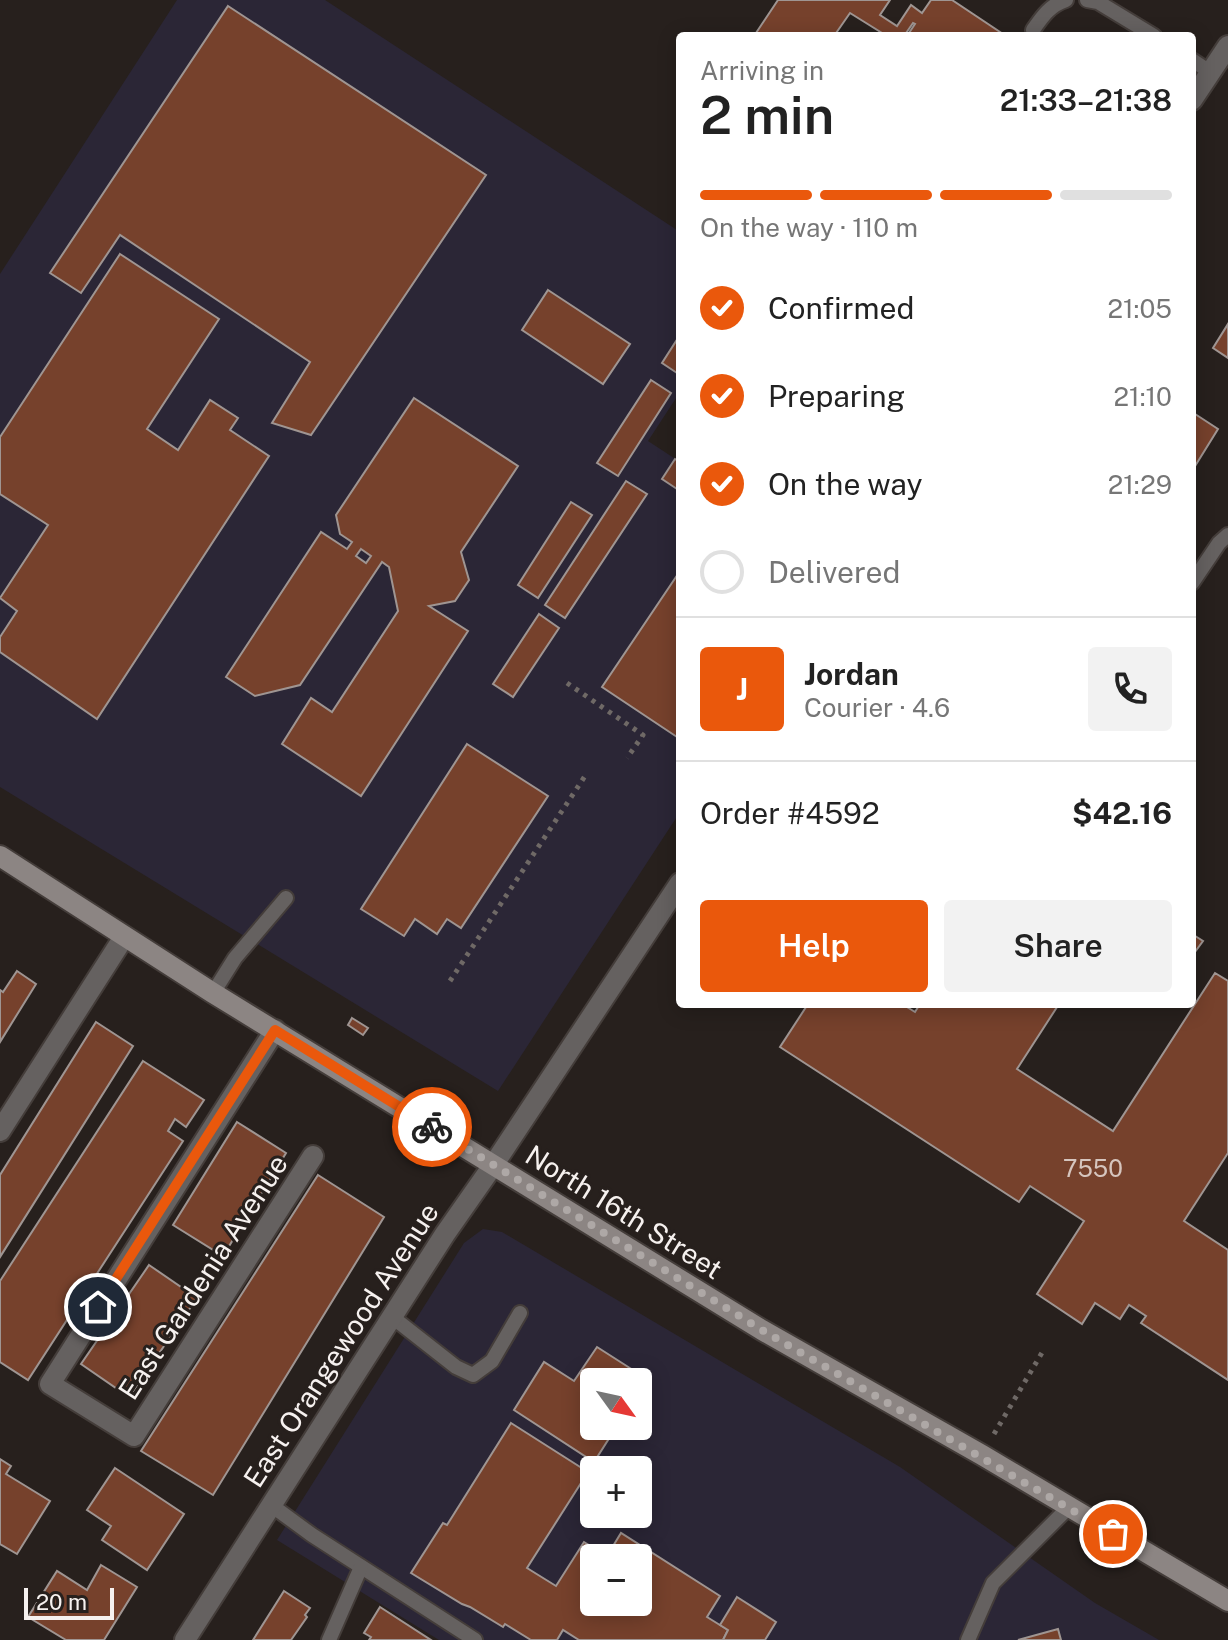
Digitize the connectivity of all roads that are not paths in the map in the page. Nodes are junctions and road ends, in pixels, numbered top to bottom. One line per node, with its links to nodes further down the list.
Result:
1 (1066, 0): 3 (lane)
2 (1087, 0): 4 (lane)
3 (1033, 30)
4 (1148, 32)
5 (1228, 46): 7 (street)
6 (1196, 63): 7 (lane)
7 (1210, 72): 8 (street)
8 (1196, 94)
9 (1228, 535): 10 (lane)
10 (1196, 577)
11 (0, 856): 14 (main road, North 16th Street)
12 (676, 889): 19 (street, East Orangewood Avenue)
13 (286, 898): 15 (lane)
14 (124, 937): 15 (main road, North 16th Street); 17 (street)
15 (213, 993): 16 (main road, North 16th Street)
16 (275, 1030): 18 (street, East Gardenia Avenue); 19 (main road, North 16th Street)
17 (0, 1131)
18 (313, 1156)
19 (494, 1164): 21 (street, East Orangewood Avenue); 23 (main road, North 16th Street)
20 (520, 1313): 21 (lane)
21 (391, 1316): 22 (street, East Orangewood Avenue)
22 (271, 1505): 24 (lane); 26 (street, East Orangewood Avenue)
23 (1068, 1508): 25 (main road, North 16th Street); 29 (lane)
24 (361, 1567): 27 (lane); 28 (lane)
25 (1228, 1601)
26 (185, 1640)
27 (329, 1640)
28 (475, 1640)
29 (968, 1640)

